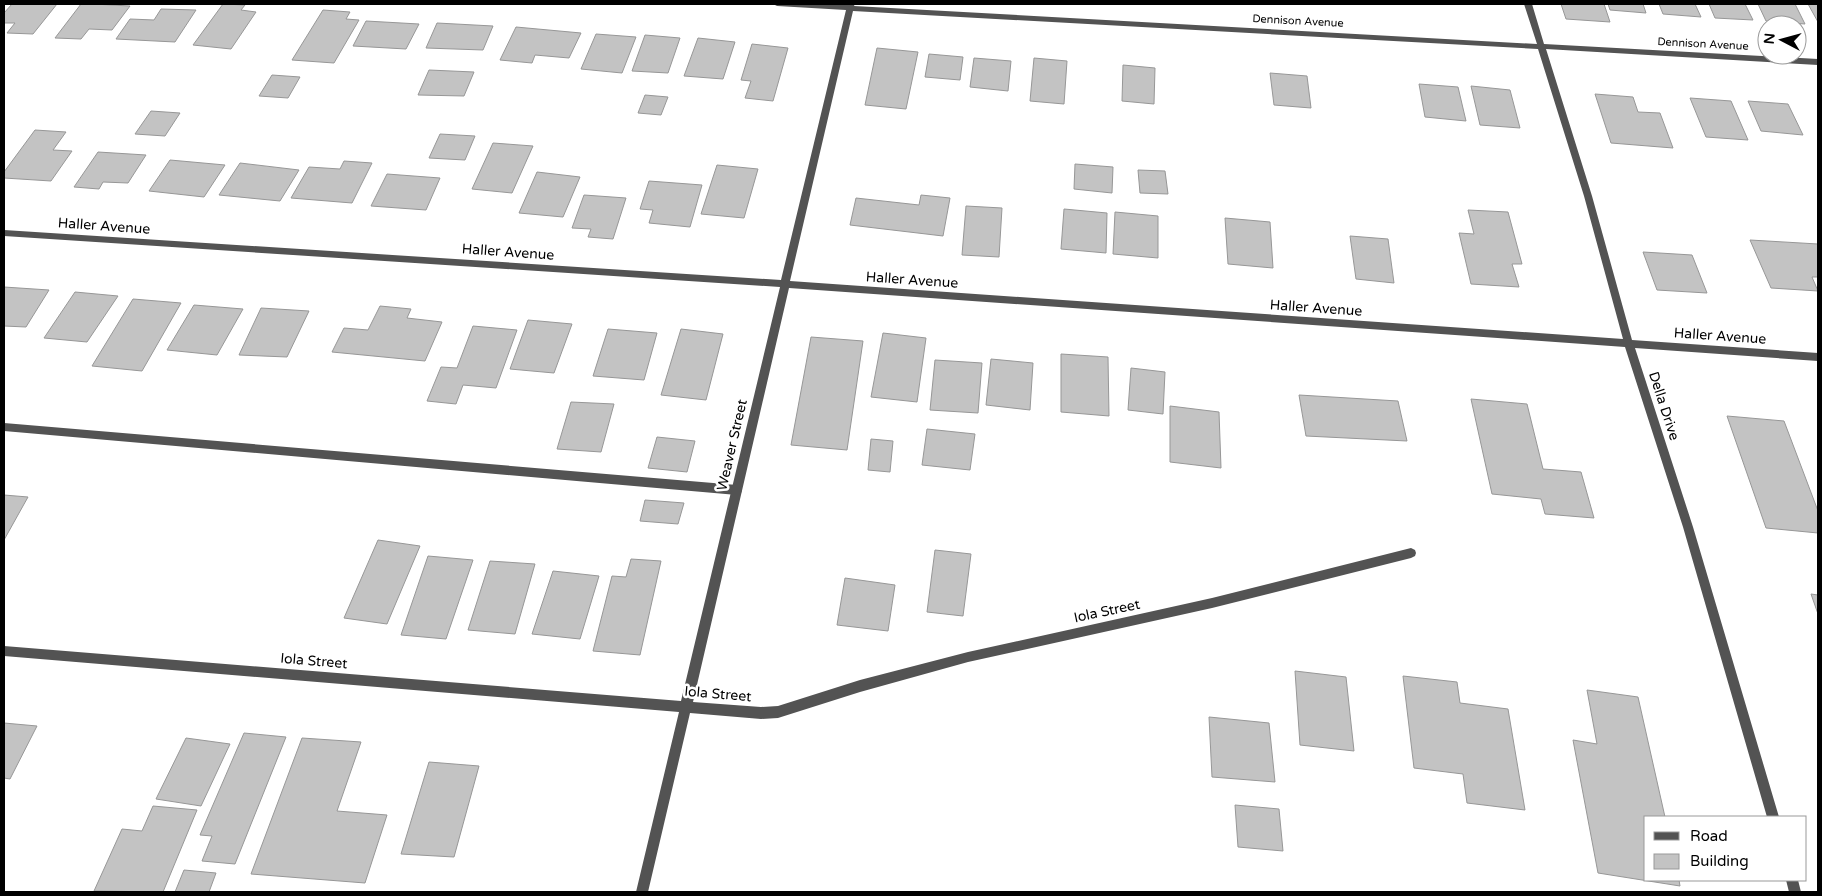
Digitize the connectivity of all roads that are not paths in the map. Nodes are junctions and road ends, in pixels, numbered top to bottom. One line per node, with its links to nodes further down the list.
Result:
1 (777, 4): 3 (street, Dennison Avenue)
2 (1528, 4): 4 (street, Della Drive)
3 (851, 6): 4 (street, Dennison Avenue); 7 (street, Weaver Street)
4 (1540, 46): 5 (street, Dennison Avenue); 8 (street, Della Drive)
5 (1818, 62)
6 (4, 233): 7 (street, Haller Avenue)
7 (785, 284): 8 (street, Haller Avenue); 11 (street, Weaver Street)
8 (1628, 342): 9 (street, Haller Avenue); 15 (street, Della Drive)
9 (1818, 357)
10 (4, 427): 11 (street)
11 (737, 490): 14 (street, Weaver Street)
12 (1411, 553): 14 (street, Iola Street)
13 (4, 651): 14 (street, Iola Street)
14 (686, 707): 16 (street, Weaver Street)
15 (1773, 816)
16 (642, 892)

